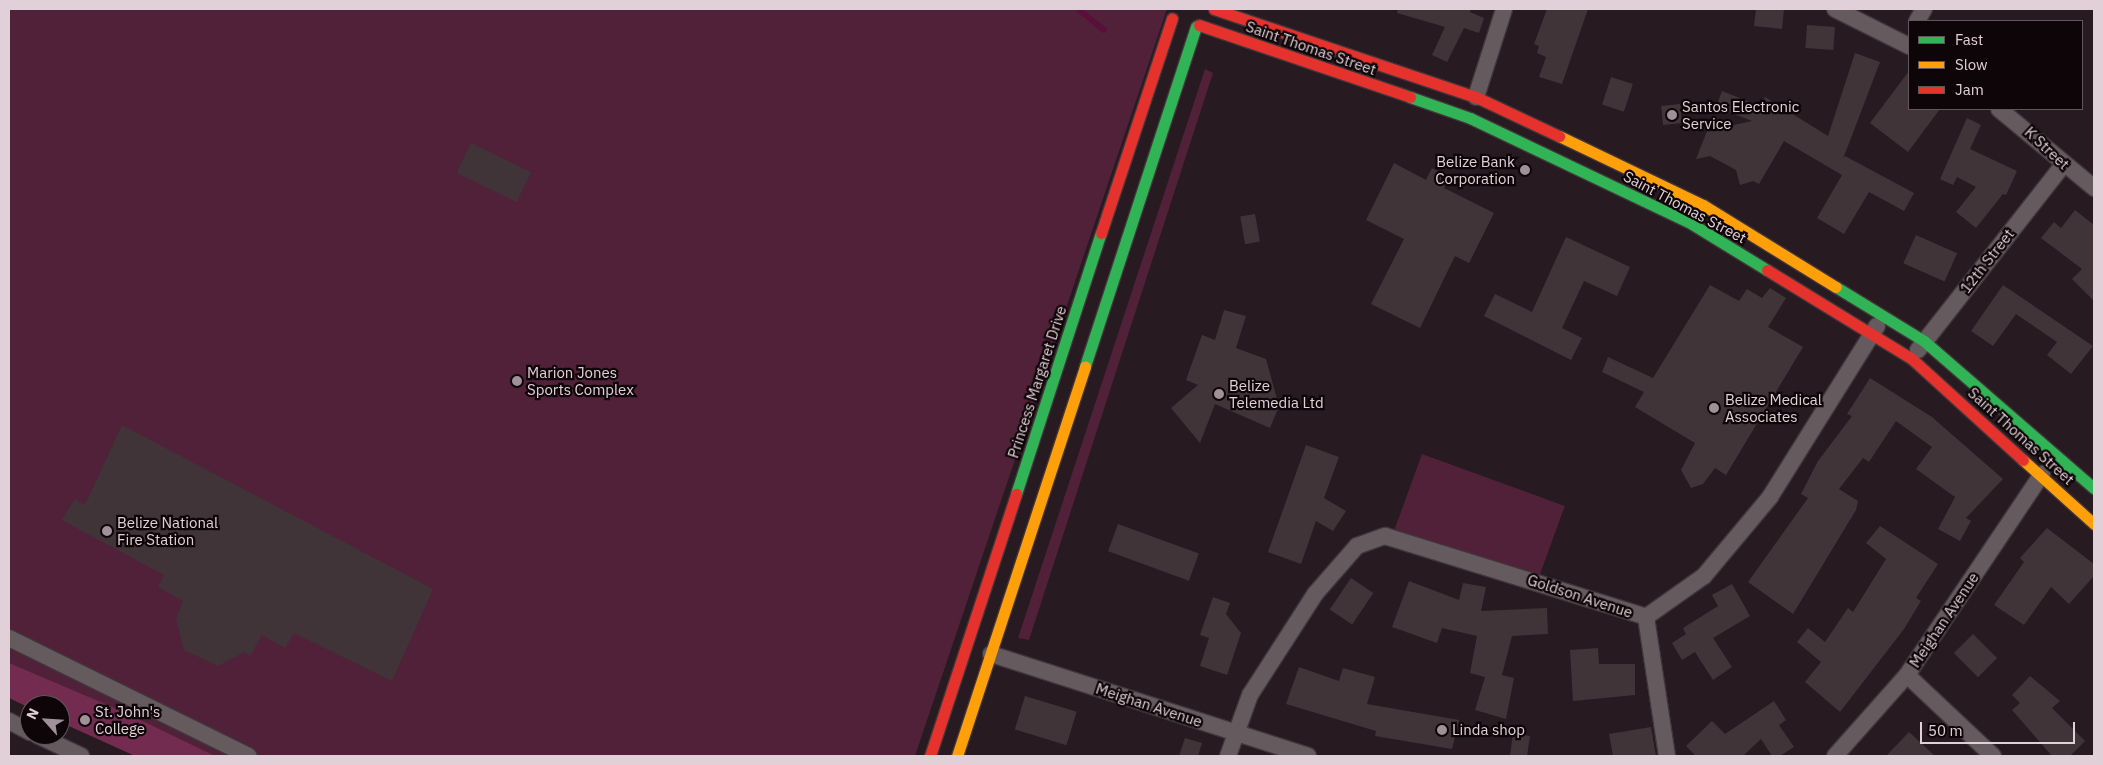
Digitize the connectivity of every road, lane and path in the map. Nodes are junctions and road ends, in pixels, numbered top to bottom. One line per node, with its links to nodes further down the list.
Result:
1 (1205, 9): 8 (street)
2 (1214, 9): 10 (street, Saint Thomas Street)
3 (1504, 9): 10 (street)
4 (1835, 9): 9 (street)
5 (1924, 9): 7 (street)
6 (1172, 13): 8 (street, Saint Thomas Street); 31 (street, Princess Margaret Drive)
7 (1918, 20)
8 (1198, 26): 13 (street, Saint Thomas Street); 25 (street)
9 (1908, 42)
10 (1476, 97): 12 (street, Saint Thomas Street)
11 (2000, 110): 14 (street, K Street)
12 (1560, 138): 13 (street); 16 (street, Saint Thomas Street)
13 (1552, 156): 17 (street, Saint Thomas Street)
14 (2063, 165): 15 (street, K Street); 18 (street, 12th Street)
15 (2094, 188)
16 (1884, 313): 17 (street, Goldson Avenue); 18 (street, Saint Thomas Street)
17 (1874, 331): 19 (street, Saint Thomas Street); 23 (street, Goldson Avenue)
18 (1924, 341): 19 (street, 12th Street); 21 (street, Saint Thomas Street)
19 (1912, 359): 20 (street, Saint Thomas Street)
20 (2042, 474): 22 (street, Saint Thomas Street); 26 (street, Meighan Avenue)
21 (2094, 488)
22 (2094, 524)
23 (1646, 618): 27 (street, Goldson Avenue); 35 (street)
24 (9, 638): 30 (street)
25 (991, 654): 27 (street, Meighan Avenue); 32 (street)
26 (1907, 675): 36 (street, Meighan Avenue); 37 (street)
27 (1236, 734): 33 (street, Goldson Avenue); 34 (street, Meighan Avenue)
28 (58, 745): 29 (street)
29 (81, 756)
30 (248, 756)
31 (930, 756)
32 (957, 756)
33 (1228, 756)
34 (1308, 756)
35 (1667, 756)
36 (1834, 756)
37 (1993, 756)

